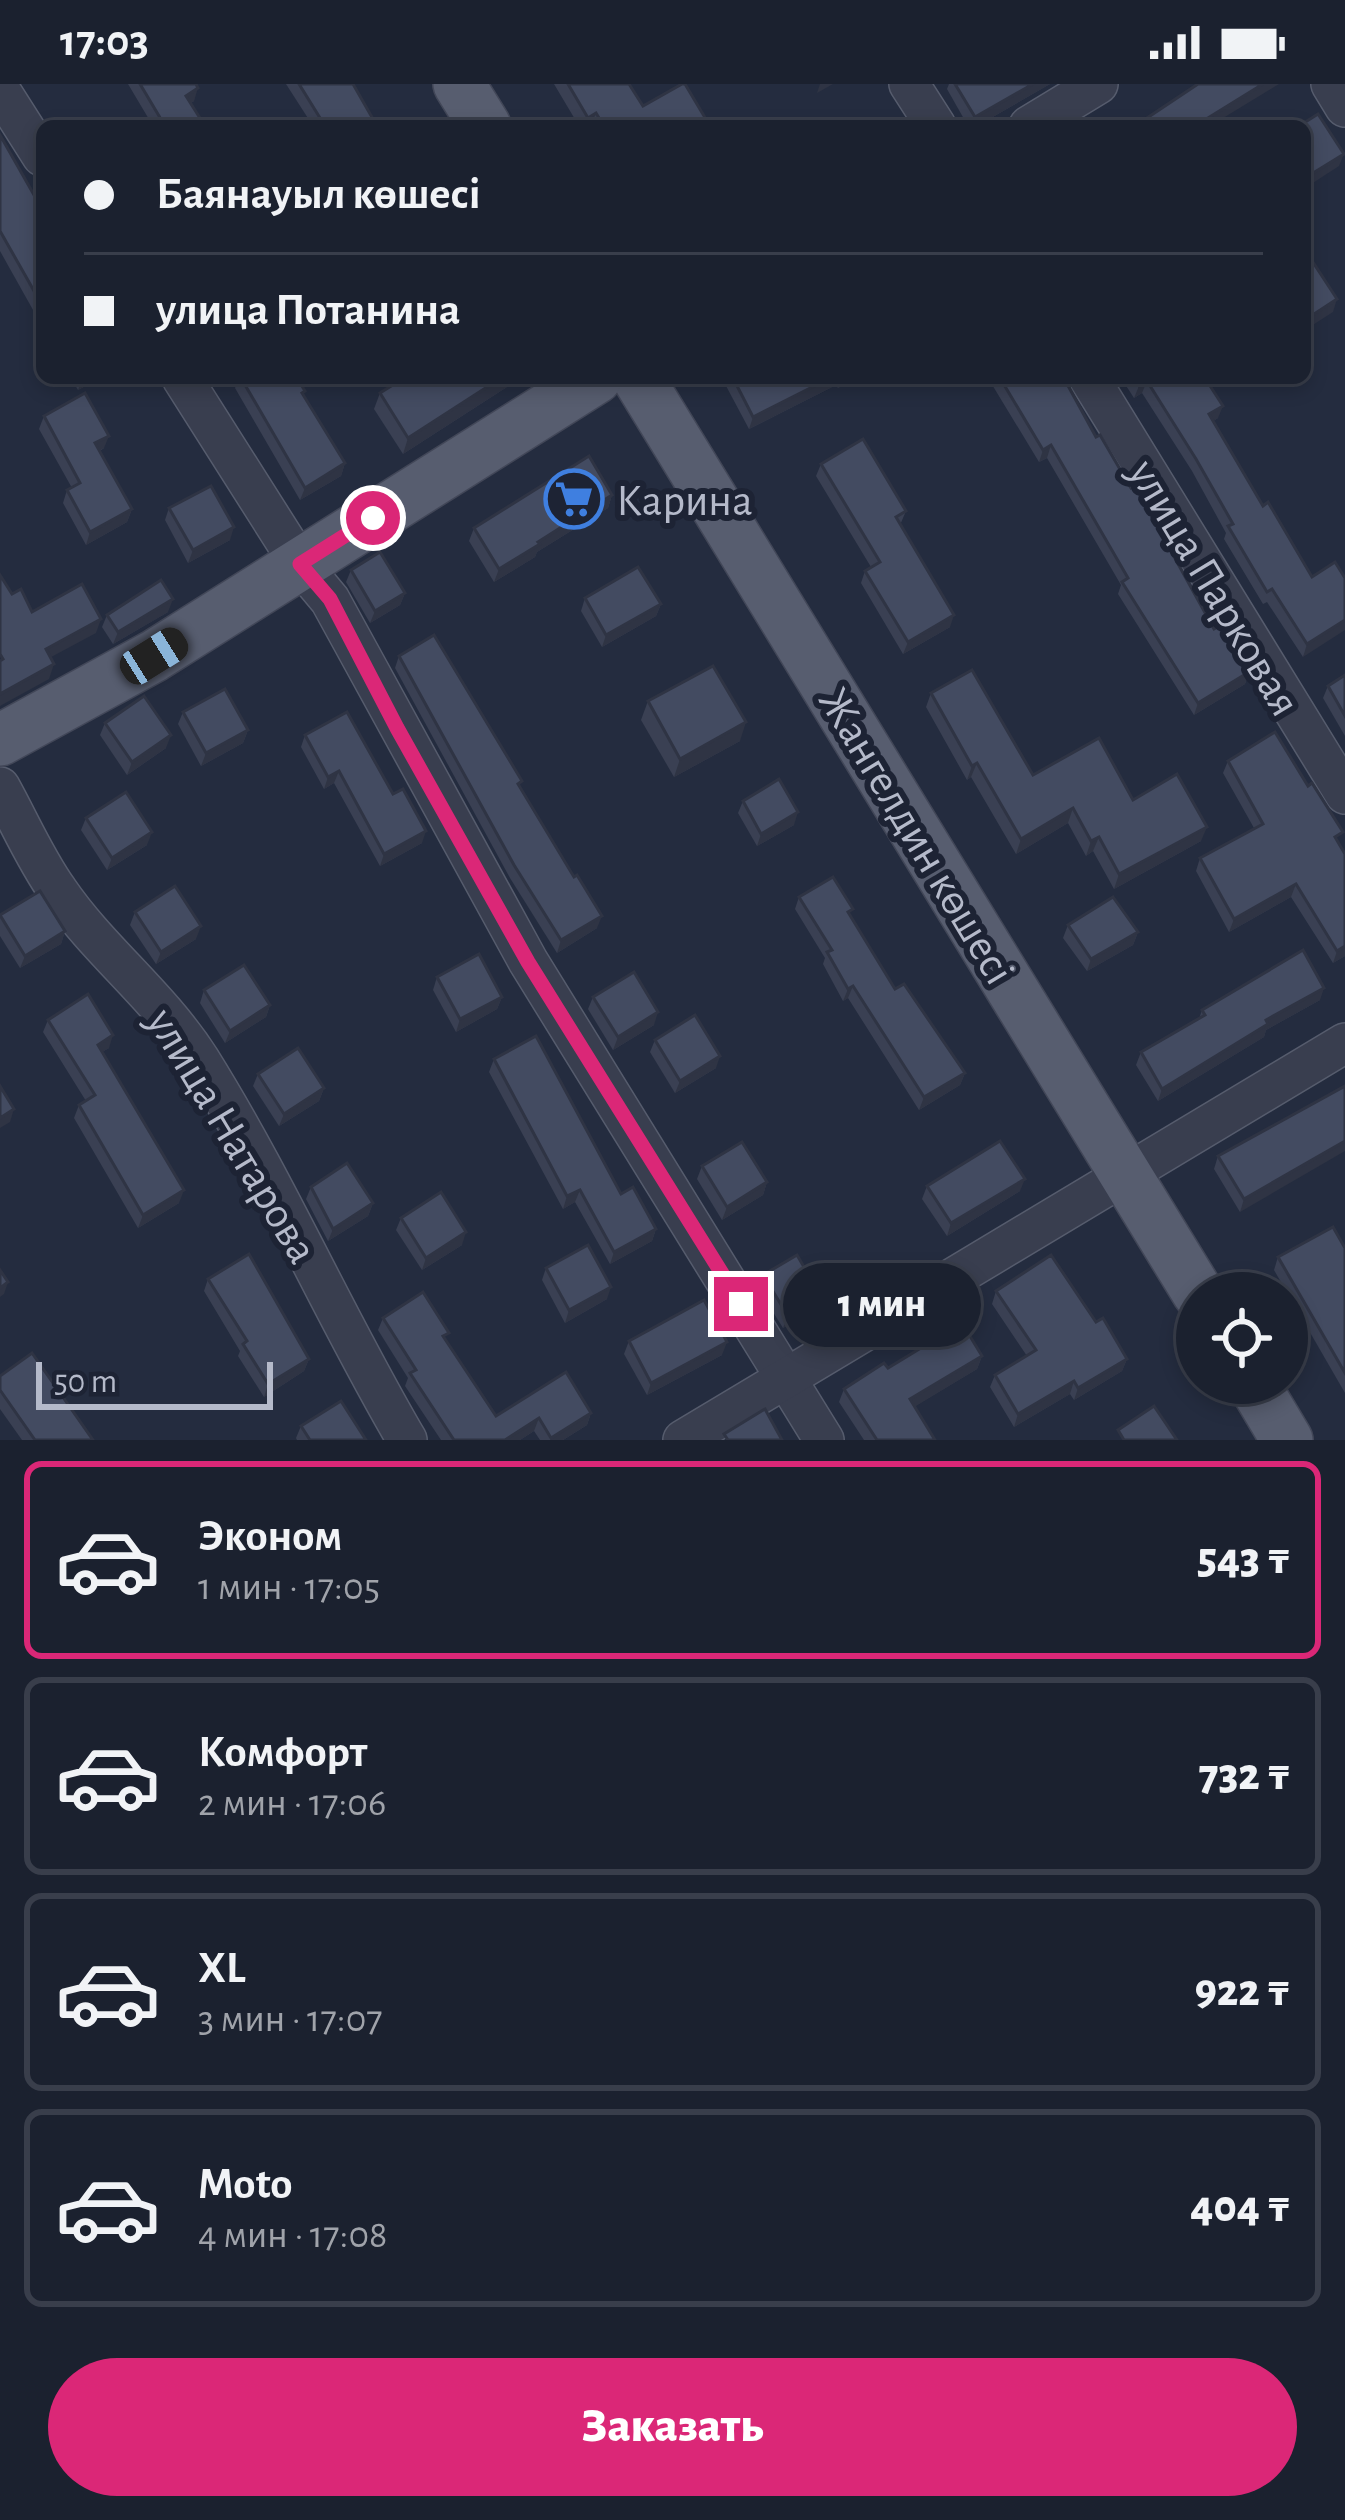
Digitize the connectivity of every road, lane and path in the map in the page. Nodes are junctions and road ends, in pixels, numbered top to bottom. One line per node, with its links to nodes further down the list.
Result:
1 (459, 84): 7 (main road)
2 (910, 84): 8 (street)
3 (1098, 84): 9 (street)
4 (1331, 84): 6 (street)
5 (0, 90): 10 (street)
6 (1345, 107)
7 (481, 120)
8 (932, 120)
9 (1039, 120)
10 (36, 147)
11 (186, 384): 15 (street)
12 (586, 384): 15 (main road)
13 (642, 384): 20 (main road, Жангелдин көшесі)
14 (1093, 384): 18 (street, улица Парковая)
15 (300, 564): 16 (main road); 22 (street)
16 (0, 740)
17 (0, 787): 24 (street, улица Натарова)
18 (1345, 794)
19 (1345, 1043): 20 (street)
20 (1125, 1173): 21 (main road, Жангелдин көшесі); 22 (street)
21 (1185, 1272)
22 (788, 1380): 25 (street); 26 (street)
23 (1266, 1404): 27 (main road)
24 (407, 1440)
25 (683, 1440)
26 (824, 1440)
27 (1287, 1440)

